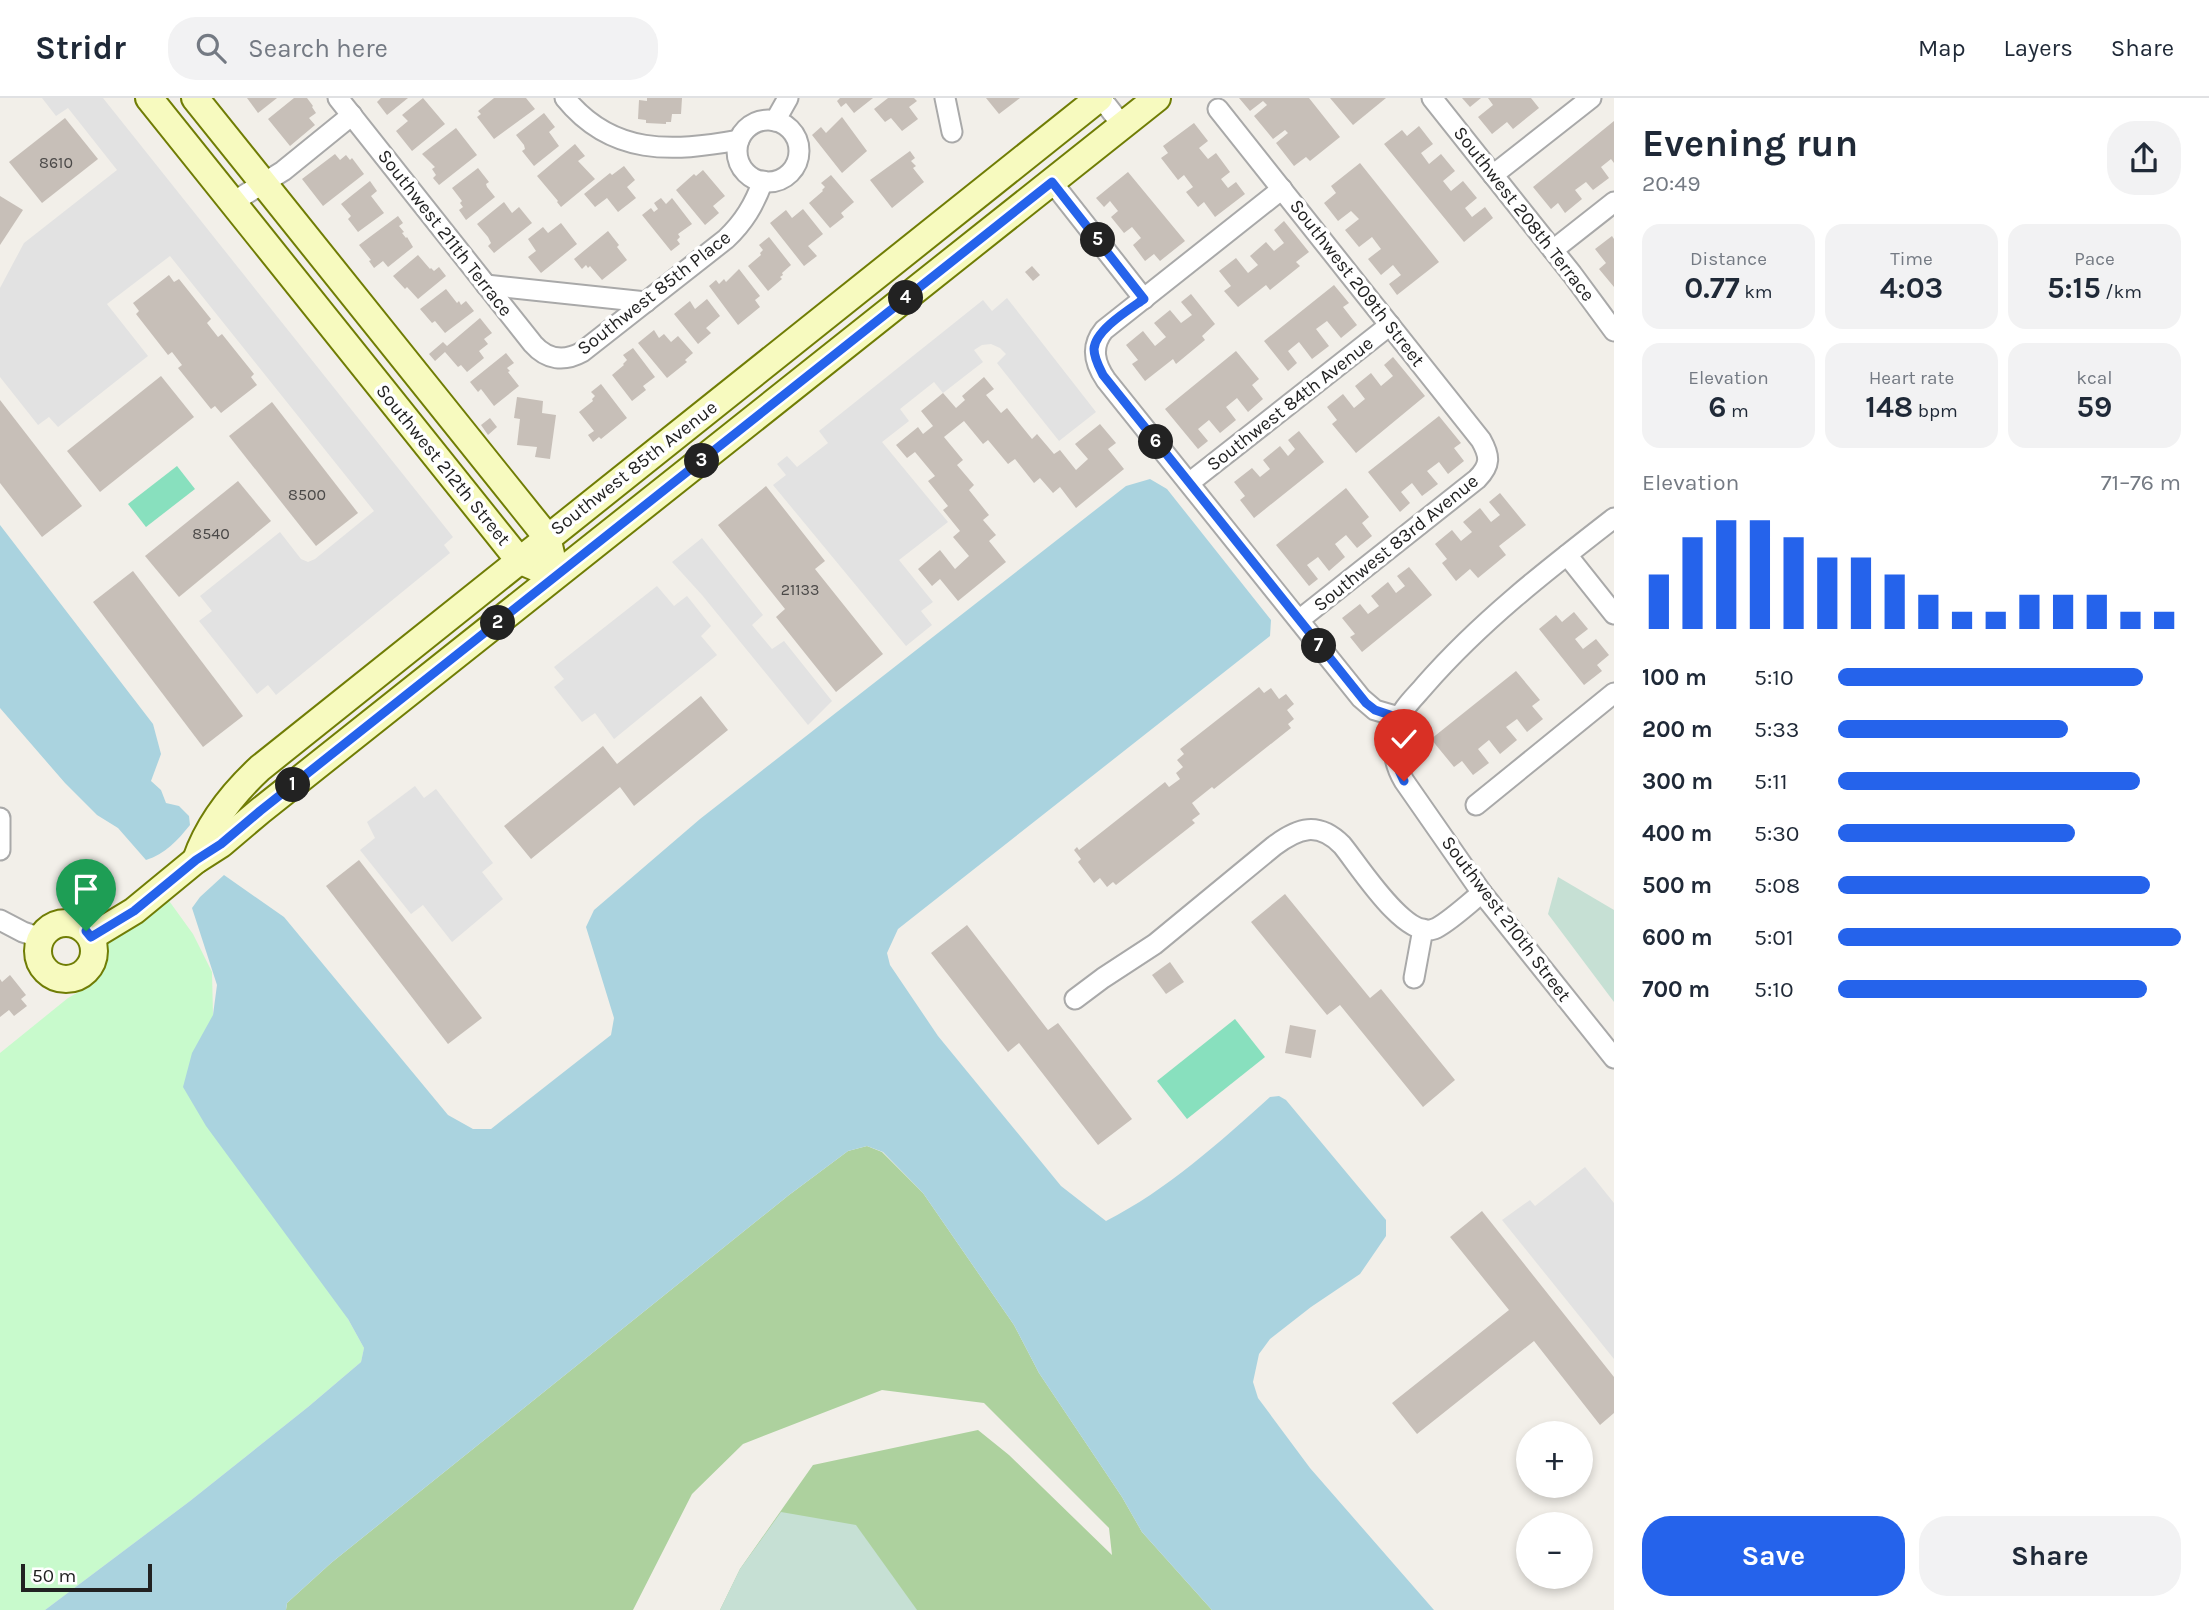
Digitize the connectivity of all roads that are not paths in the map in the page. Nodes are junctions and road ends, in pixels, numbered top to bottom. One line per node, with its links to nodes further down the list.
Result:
1 (149, 98): 22 (street, Southwest 212th Street)
2 (195, 98): 20 (street, Southwest 212th Street)
3 (338, 98): 12 (street, Southwest 211th Terrace)
4 (565, 98): 16 (street)
5 (788, 98): 13 (street)
6 (945, 98): 15 (street)
7 (1100, 98): 14 (street); 34 (street, Southwest 85th Avenue)
8 (1432, 98): 17 (street, Southwest 208th Terrace)
9 (1591, 98): 17 (street)
10 (1153, 99): 14 (street, Southwest 85th Avenue)
11 (1218, 108): 21 (street, Southwest 209th Street)
12 (352, 115): 20 (street); 25 (street, Southwest 211th Terrace)
13 (775, 121): 16 (street); 18 (street)
14 (1122, 125): 19 (street, Southwest 85th Avenue)
15 (952, 132)
16 (739, 140): 18 (street)
17 (1493, 175): 24 (street, Southwest 208th Terrace)
18 (763, 181): 27 (street, Southwest 85th Place)
19 (1052, 182): 26 (street); 37 (street, Southwest 85th Avenue)
20 (263, 183): 22 (street); 34 (street, Southwest 212th Street)
21 (1282, 189): 26 (street); 28 (street, Southwest 209th Street)
22 (233, 202): 36 (street, Southwest 212th Street)
23 (1614, 202): 24 (street)
24 (1553, 250): 29 (street, Southwest 208th Terrace)
25 (486, 285): 27 (street); 30 (street, Southwest 211th Terrace)
26 (1144, 299): 32 (street)
27 (646, 302): 30 (street, Southwest 85th Place)
28 (1390, 325): 31 (street, Southwest 209th Street); 32 (street, Southwest 84th Avenue)
29 (1614, 331)
30 (559, 359)
31 (1489, 462): 39 (street, Southwest 83rd Avenue)
32 (1189, 483): 39 (street)
33 (1614, 518): 35 (street)
34 (547, 537): 36 (street, Southwest 85th Avenue); 37 (street, Southwest 212th Street)
35 (1567, 555): 38 (street); 41 (street)
36 (519, 560): 37 (street, Southwest 212th Street); 45 (street, Southwest 85th Avenue)
37 (555, 577): 45 (street, Southwest 85th Avenue)
38 (1614, 614)
39 (1299, 620): 41 (street)
40 (1614, 693): 42 (street)
41 (1399, 718): 46 (street, Southwest 210th Street)
42 (1476, 805)
43 (0, 818): 44 (street)
44 (0, 850)
45 (196, 860): 49 (street, Southwest 85th Avenue)
46 (1482, 893): 48 (street); 53 (street, Southwest 210th Street)
47 (0, 920): 50 (street)
48 (1423, 929): 51 (street); 52 (street)
49 (91, 937): 50 (street); 50 (street)
50 (41, 938)
51 (1415, 978)
52 (1075, 999)
53 (1614, 1058)

